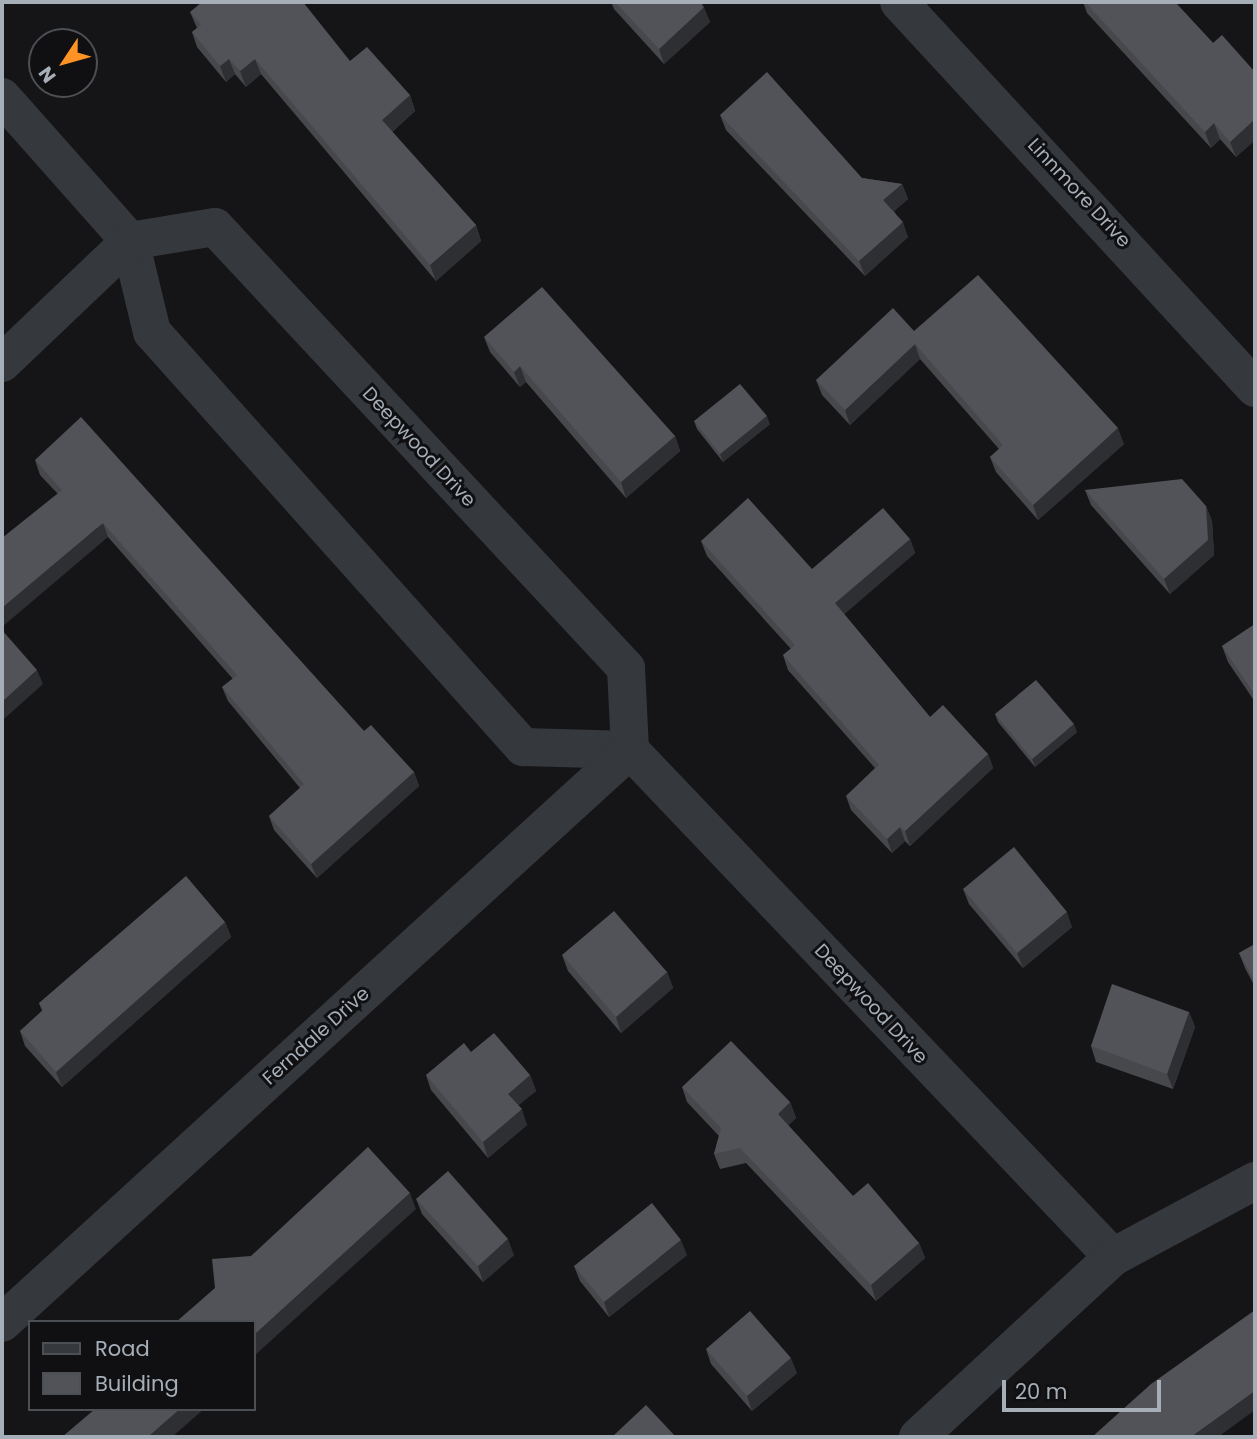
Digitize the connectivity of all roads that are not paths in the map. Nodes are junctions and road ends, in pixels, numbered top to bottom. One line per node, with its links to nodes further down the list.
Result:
1 (899, 2): 5 (street, Linnmore Drive)
2 (2, 97): 3 (street)
3 (130, 241): 4 (street); 6 (street); 6 (street, Deepwood Drive)
4 (2, 363)
5 (1255, 388)
6 (630, 750): 8 (street, Deepwood Drive); 9 (street, Ferndale Drive)
7 (1255, 1181): 8 (street)
8 (1113, 1257): 10 (street)
9 (2, 1323)
10 (918, 1437)

